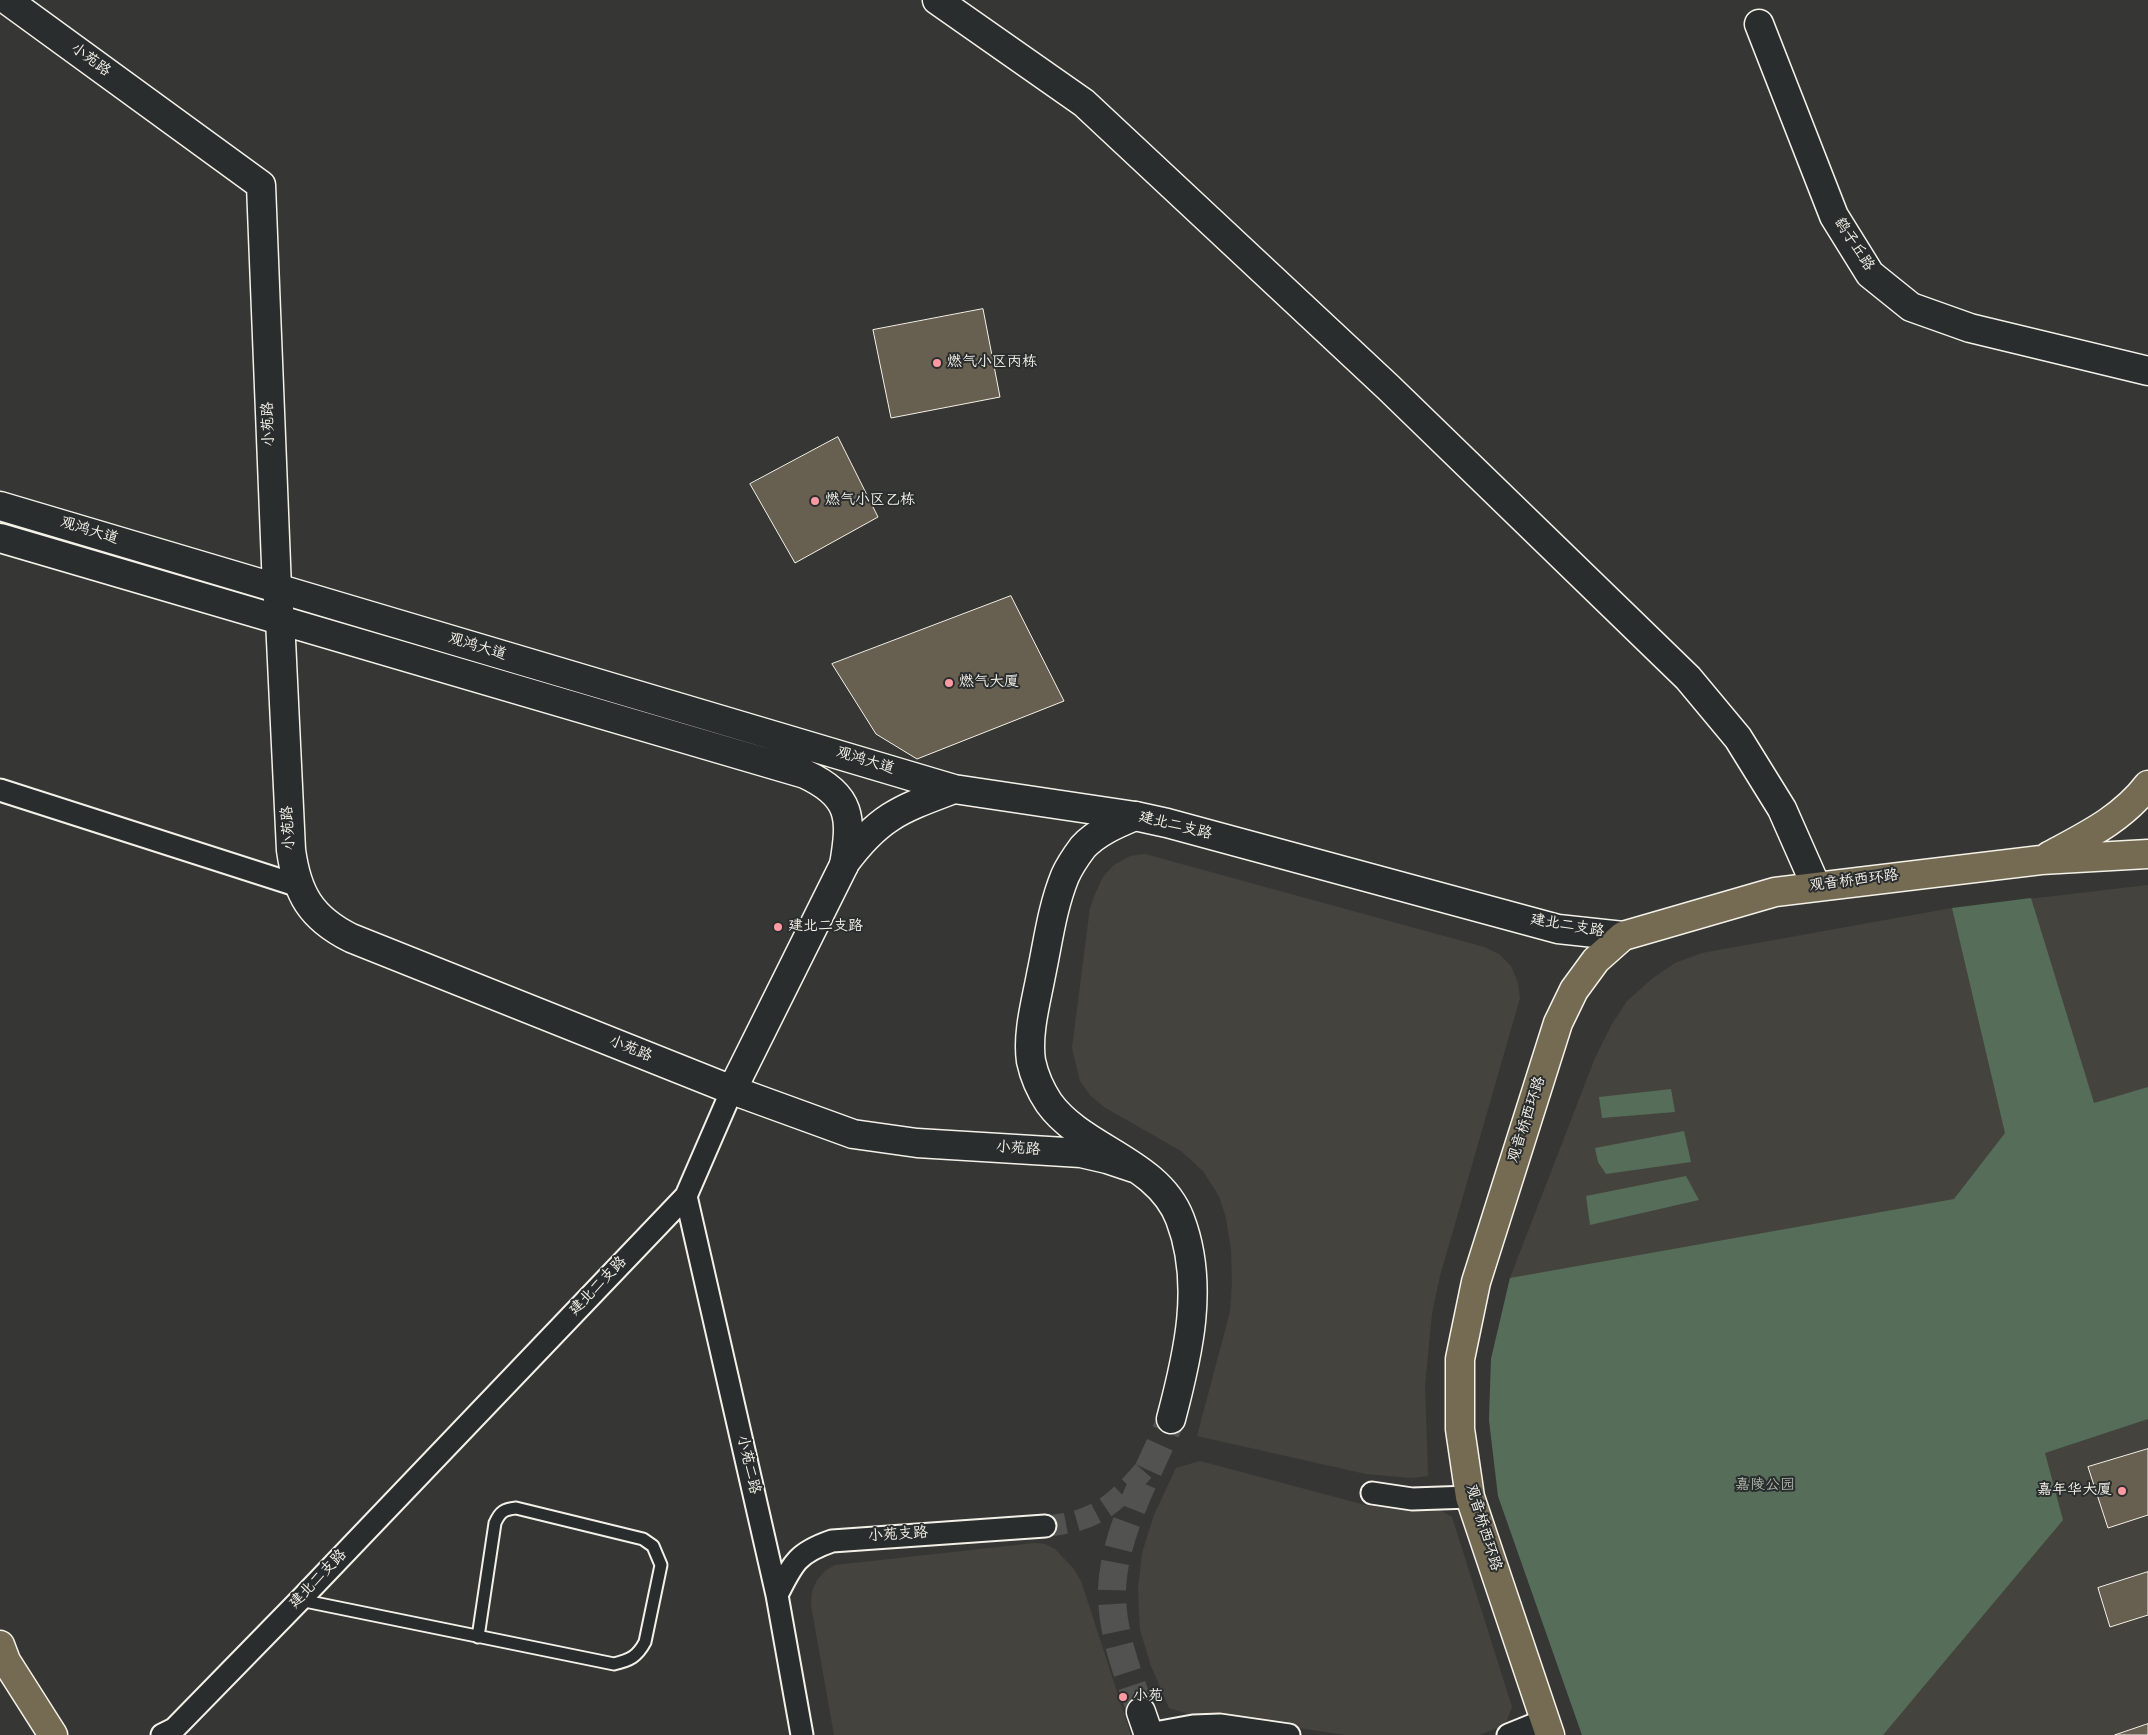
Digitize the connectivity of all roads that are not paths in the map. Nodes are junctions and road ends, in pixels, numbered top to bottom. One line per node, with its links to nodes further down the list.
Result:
1 (7, 0): 7 (street, 小苑路)
2 (937, 0): 17 (street)
3 (1759, 24): 4 (street, 鹞子丘路)
4 (2148, 371)
5 (0, 506): 7 (street, 观鸿大道)
6 (0, 538): 8 (street, 观鸿大道)
7 (277, 589): 8 (street, 小苑路); 10 (street, 观鸿大道)
8 (280, 619): 15 (street, 观鸿大道); 16 (street, 小苑路)
9 (2148, 785): 14 (main road)
10 (954, 789): 12 (street, 建北二支路); 15 (street, 建北二支路)
11 (0, 790): 16 (street)
12 (1134, 816): 18 (street, 建北二支路); 20 (street, 小苑路)
13 (2148, 854): 14 (main road, 观音桥西环路)
14 (2041, 860): 17 (main road, 观音桥西环路)
15 (844, 865): 19 (street, 建北二支路)
16 (299, 886): 19 (street, 小苑路)
17 (1816, 886): 18 (main road, 观音桥西环路)
18 (1623, 936): 24 (main road, 观音桥西环路)
19 (732, 1090): 20 (street, 小苑路); 21 (street, 建北二支路)
20 (1134, 1168): 22 (street, 小苑路)
21 (686, 1196): 26 (street, 小苑二路); 27 (street, 建北二支路)
22 (1171, 1419)
23 (1372, 1493): 24 (street)
24 (1470, 1497): 31 (main road, 观音桥西环路)
25 (1045, 1526): 26 (street, 小苑支路)
26 (777, 1595): 35 (street, 小苑二路)
27 (300, 1600): 28 (lane); 34 (street, 建北二支路)
28 (478, 1637): 28 (lane)
29 (3, 1653): 32 (main road); 33 (main road)
30 (1146, 1727): 36 (street)
31 (1548, 1728): 37 (street)
32 (31, 1735)
33 (53, 1735)
34 (162, 1735)
35 (802, 1735)
36 (1288, 1735)
37 (1508, 1735)

